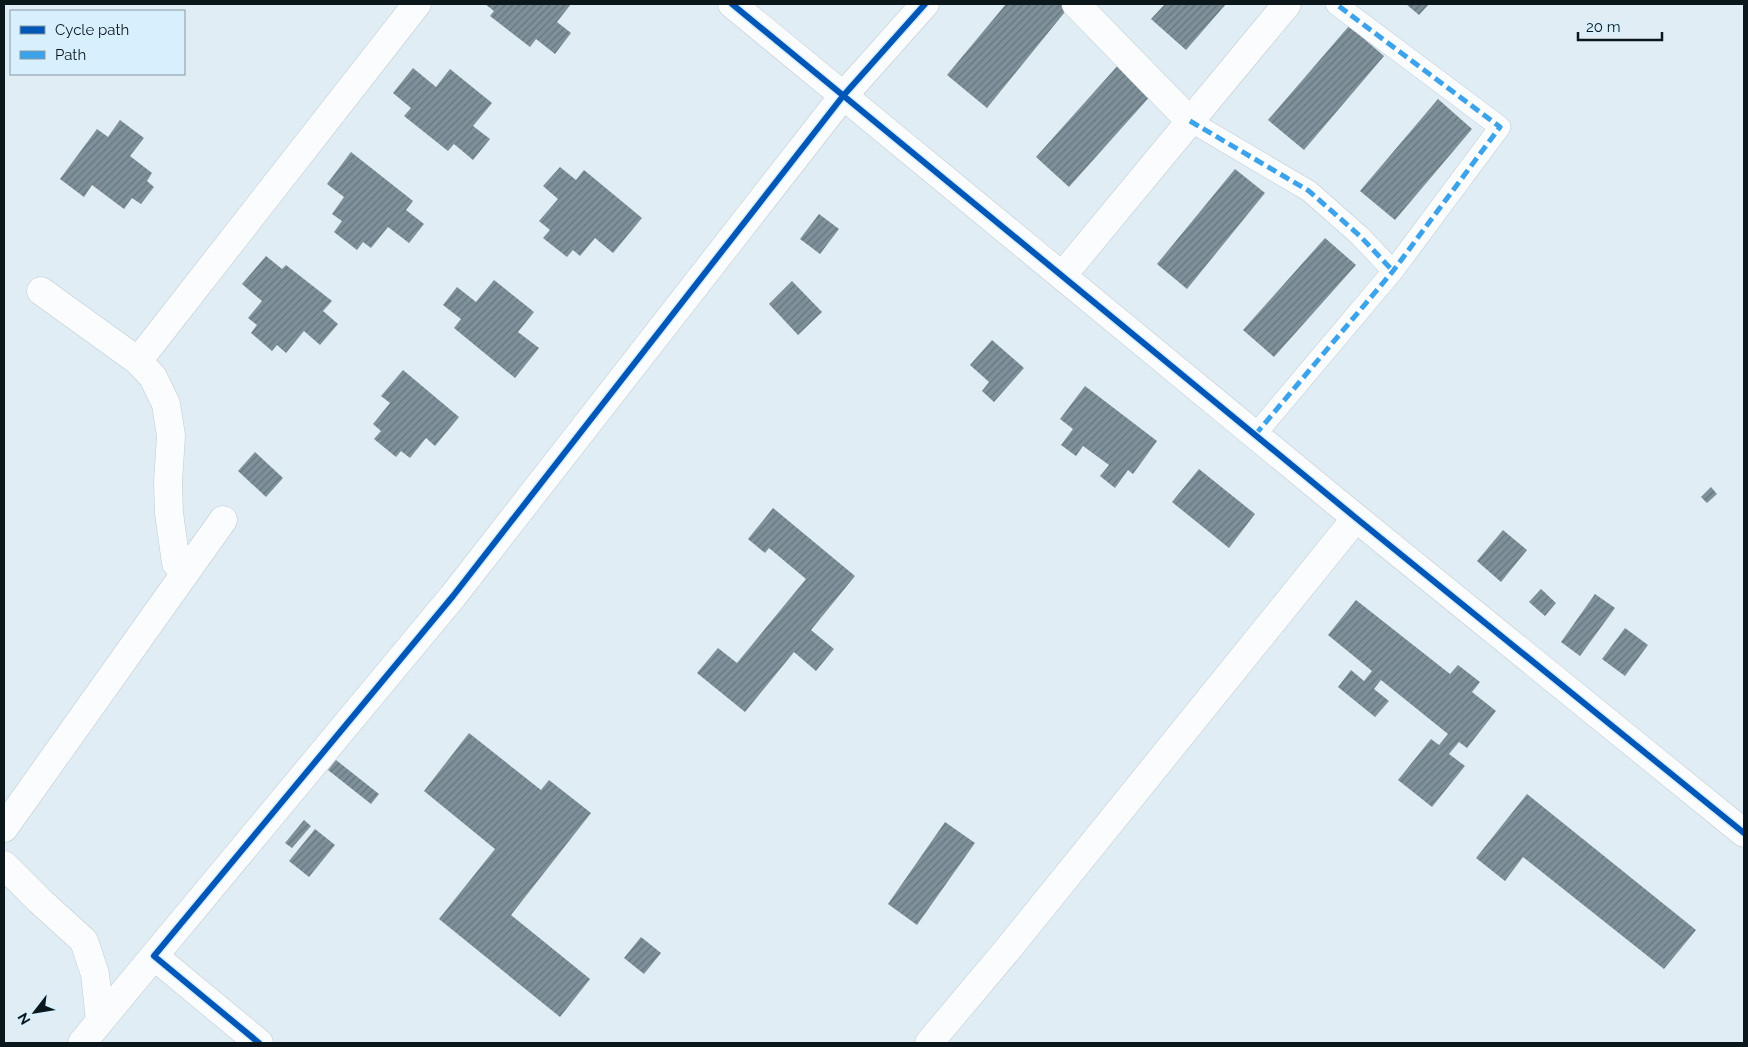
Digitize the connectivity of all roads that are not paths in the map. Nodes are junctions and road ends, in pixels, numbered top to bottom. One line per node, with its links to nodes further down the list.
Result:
1 (417, 4): 12 (street)
2 (732, 4): 7 (street)
3 (925, 4): 7 (street)
4 (1076, 4): 8 (street)
5 (1287, 4): 8 (street)
6 (1336, 4): 9 (street)
7 (843, 96): 10 (street); 20 (street)
8 (1190, 121): 9 (street); 10 (street)
9 (1393, 271): 13 (street)
10 (1062, 276): 13 (street)
11 (41, 291): 12 (street)
12 (138, 361): 16 (street)
13 (1255, 435): 14 (street)
14 (1356, 518): 18 (street); 24 (street)
15 (223, 520): 16 (street)
16 (184, 573): 17 (street)
17 (4, 828)
18 (1744, 833)
19 (4, 864): 21 (street)
20 (154, 956): 21 (street); 23 (street)
21 (100, 1021): 22 (street)
22 (82, 1043)
23 (259, 1043)
24 (929, 1043)

